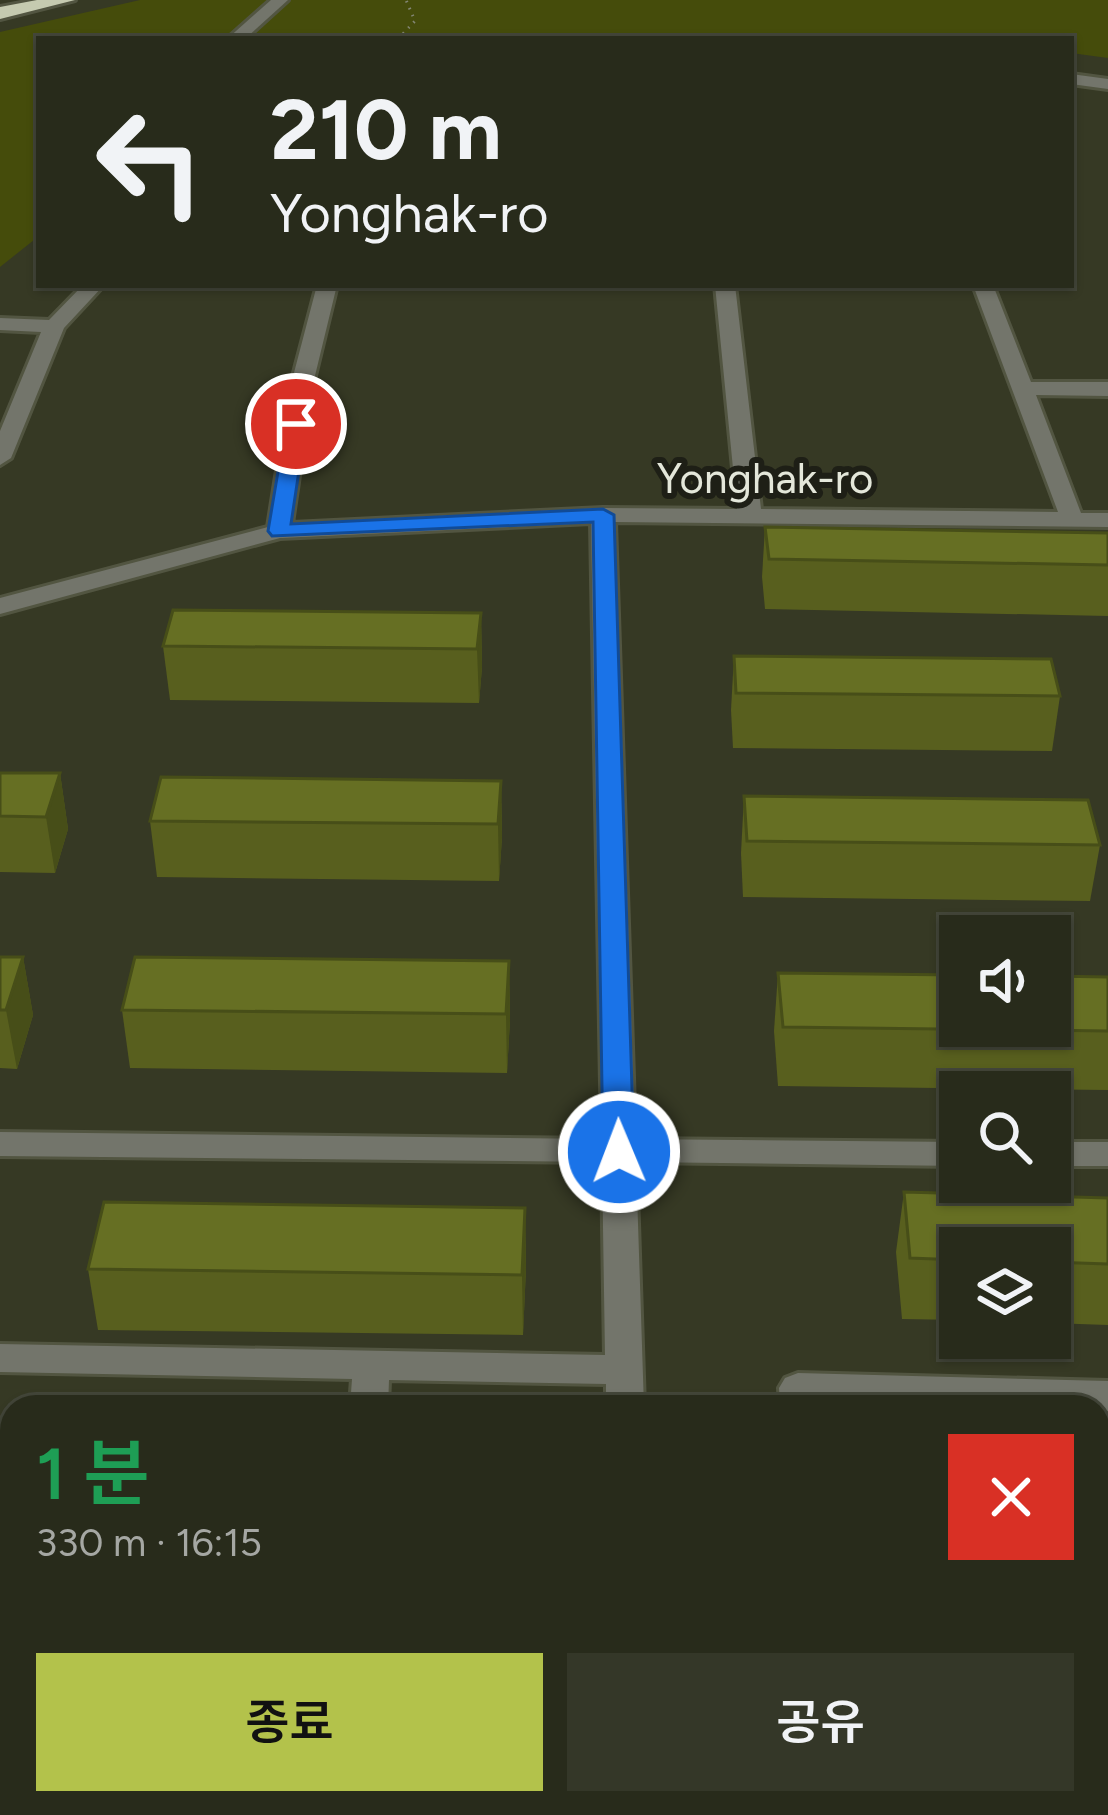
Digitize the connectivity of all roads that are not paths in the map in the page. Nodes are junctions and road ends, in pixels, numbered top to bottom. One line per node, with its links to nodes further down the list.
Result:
1 (65, 0): 3 (highway)
2 (280, 0): 4 (street)
3 (0, 13)
4 (238, 36)
5 (1074, 79): 6 (street)
6 (1108, 84)
7 (91, 288): 12 (street)
8 (326, 288): 20 (street)
9 (725, 288): 17 (street)
10 (984, 288): 13 (street)
11 (0, 324): 12 (street)
12 (54, 326): 15 (street)
13 (1021, 388): 14 (street); 18 (street)
14 (1108, 388)
15 (0, 458)
16 (603, 515): 17 (street, Yonghak-ro); 20 (street, Yonghak-ro); 23 (street)
17 (750, 516): 18 (street, Yonghak-ro)
18 (1072, 519): 19 (street, Yonghak-ro)
19 (1108, 520)
20 (279, 531): 21 (street, Yonghak-ro)
21 (0, 606)
22 (0, 1144): 23 (street)
23 (619, 1152): 24 (street); 29 (street)
24 (939, 1154)
25 (1071, 1154): 26 (street)
26 (1108, 1154)
27 (0, 1358): 28 (street)
28 (371, 1365): 29 (street); 30 (street)
29 (624, 1389)
30 (370, 1395)
31 (799, 1395): 32 (street)
32 (1069, 1395)

